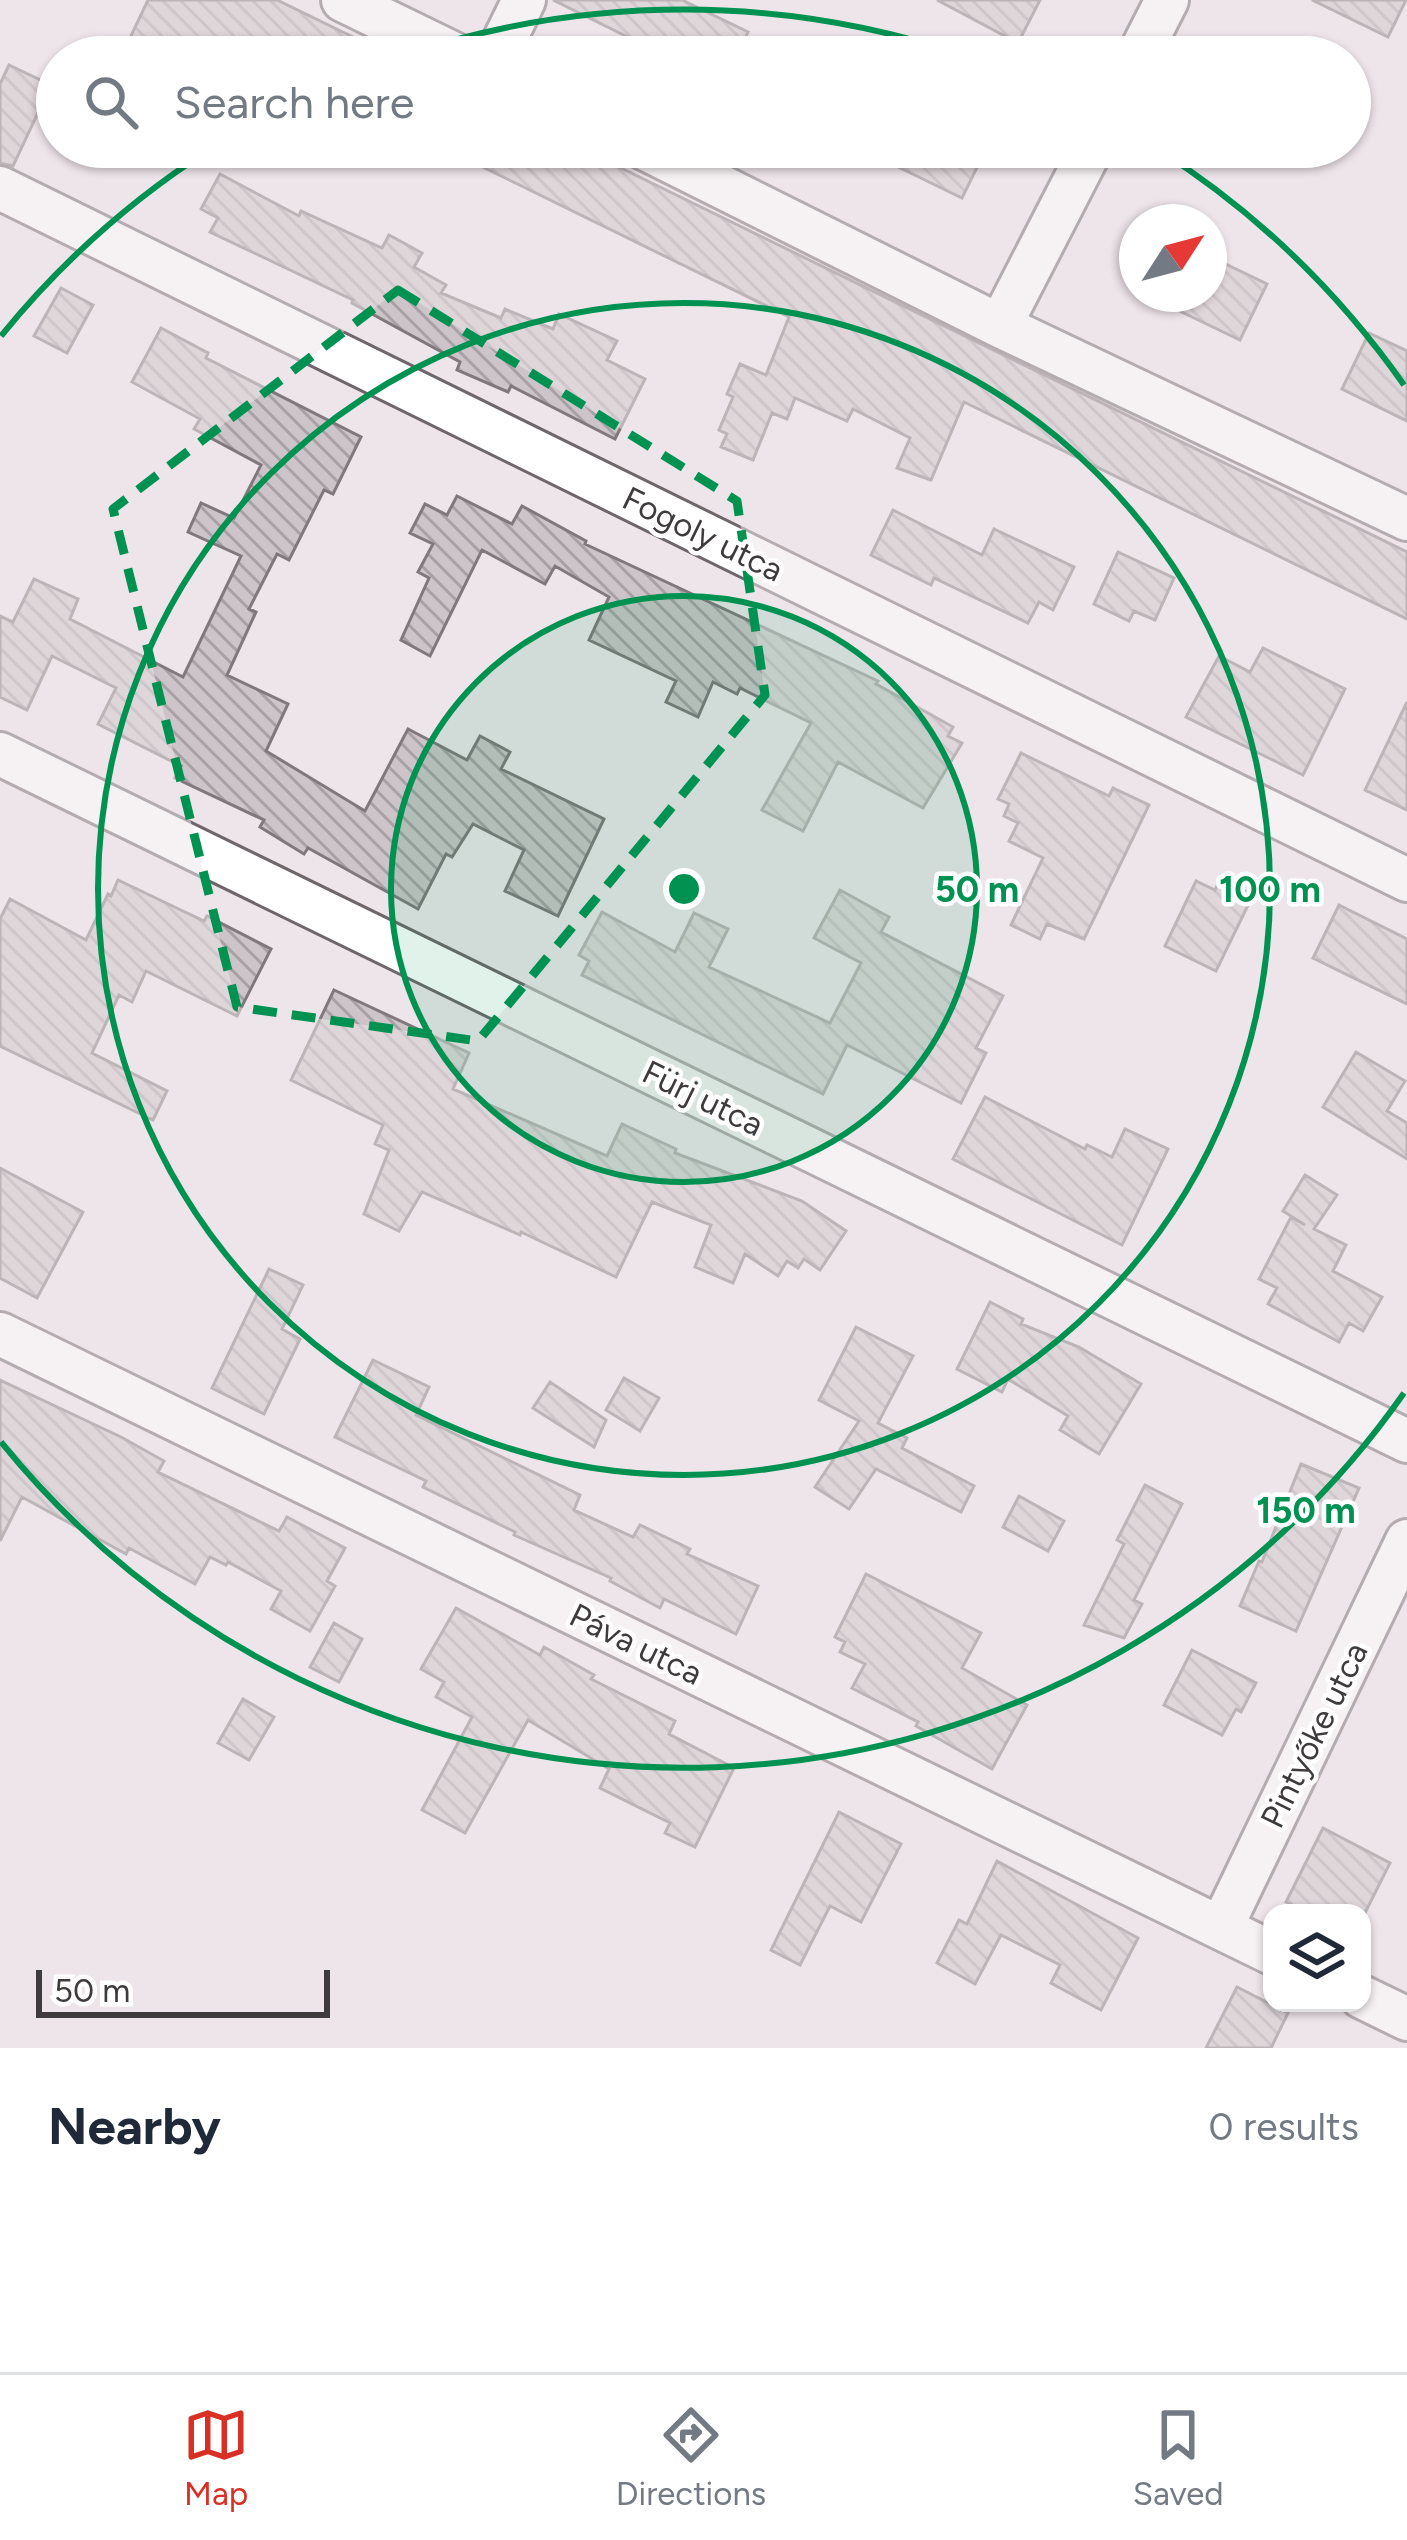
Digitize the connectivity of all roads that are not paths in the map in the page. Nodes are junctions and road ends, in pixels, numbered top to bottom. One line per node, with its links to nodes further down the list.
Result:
1 (343, 0): 4 (street)
2 (524, 0): 5 (street)
3 (1167, 0): 6 (street)
4 (417, 36)
5 (506, 36)
6 (1149, 36)
7 (683, 168): 10 (street)
8 (1081, 168): 10 (street)
9 (0, 188): 13 (street, Fogoly utca)
10 (1000, 326): 11 (street)
11 (1407, 519)
12 (0, 754): 15 (street, Fürj utca)
13 (1407, 880)
14 (0, 1334): 17 (street, Páva utca)
15 (1407, 1441)
16 (1407, 1541): 17 (street, Pintyőke utca)
17 (1221, 1928): 18 (street, Páva utca)
18 (1263, 1949)
19 (1371, 2001): 20 (street)
20 (1407, 2019)

